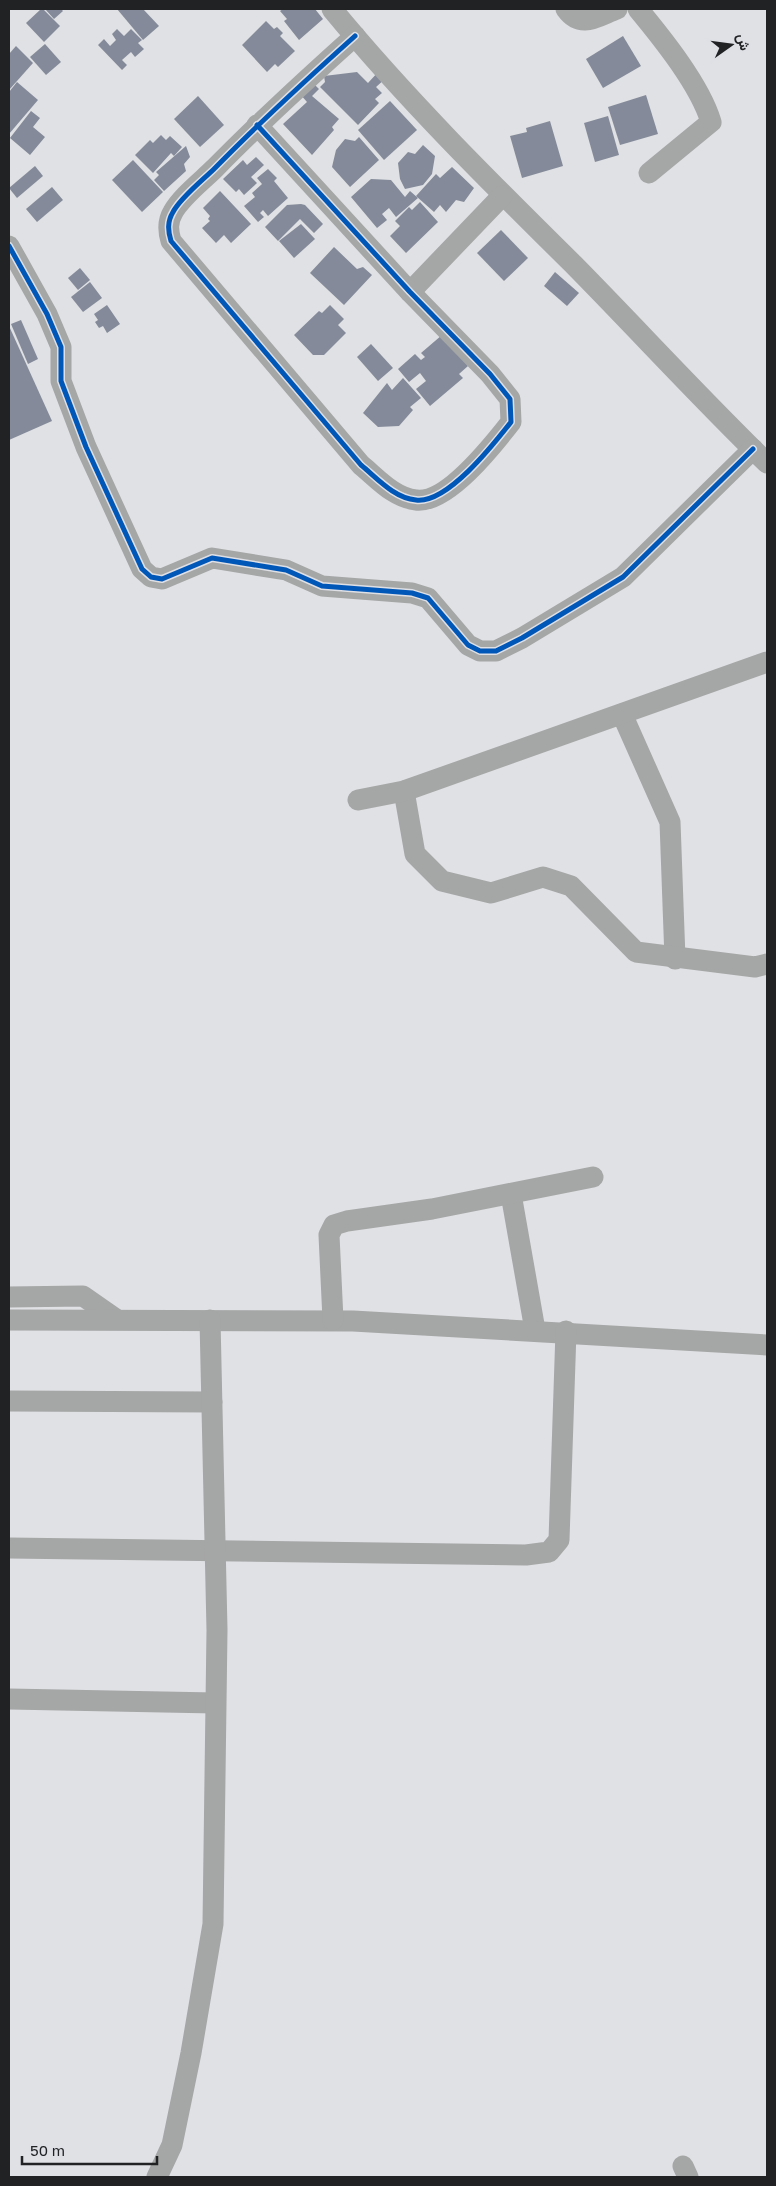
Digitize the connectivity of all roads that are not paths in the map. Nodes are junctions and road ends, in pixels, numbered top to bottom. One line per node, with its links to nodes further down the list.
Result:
1 (332, 9): 5 (street)
2 (566, 9): 3 (street)
3 (617, 9)
4 (638, 9): 7 (street)
5 (355, 36): 6 (street); 8 (street)
6 (257, 125): 10 (street); 10 (street)
7 (649, 173)
8 (502, 196): 10 (street); 11 (street)
9 (9, 246): 11 (street)
10 (410, 292)
11 (760, 456)
12 (764, 670): 13 (street)
13 (622, 714): 14 (street); 16 (street)
14 (404, 792): 15 (street); 16 (street)
15 (358, 800)
16 (675, 959): 17 (street)
17 (767, 964)
18 (593, 1177): 19 (street)
19 (511, 1194): 24 (street); 25 (street)
20 (9, 1297): 22 (street)
21 (9, 1320): 22 (street)
22 (116, 1320): 23 (street)
23 (210, 1320): 24 (street); 29 (street)
24 (333, 1320): 25 (street)
25 (535, 1330): 26 (street)
26 (566, 1332): 27 (street); 31 (street)
27 (767, 1345)
28 (9, 1401): 29 (street)
29 (212, 1402): 31 (street)
30 (9, 1548): 31 (street)
31 (215, 1552): 33 (street)
32 (9, 1699): 33 (street)
33 (216, 1703): 34 (street)
34 (157, 2177)

